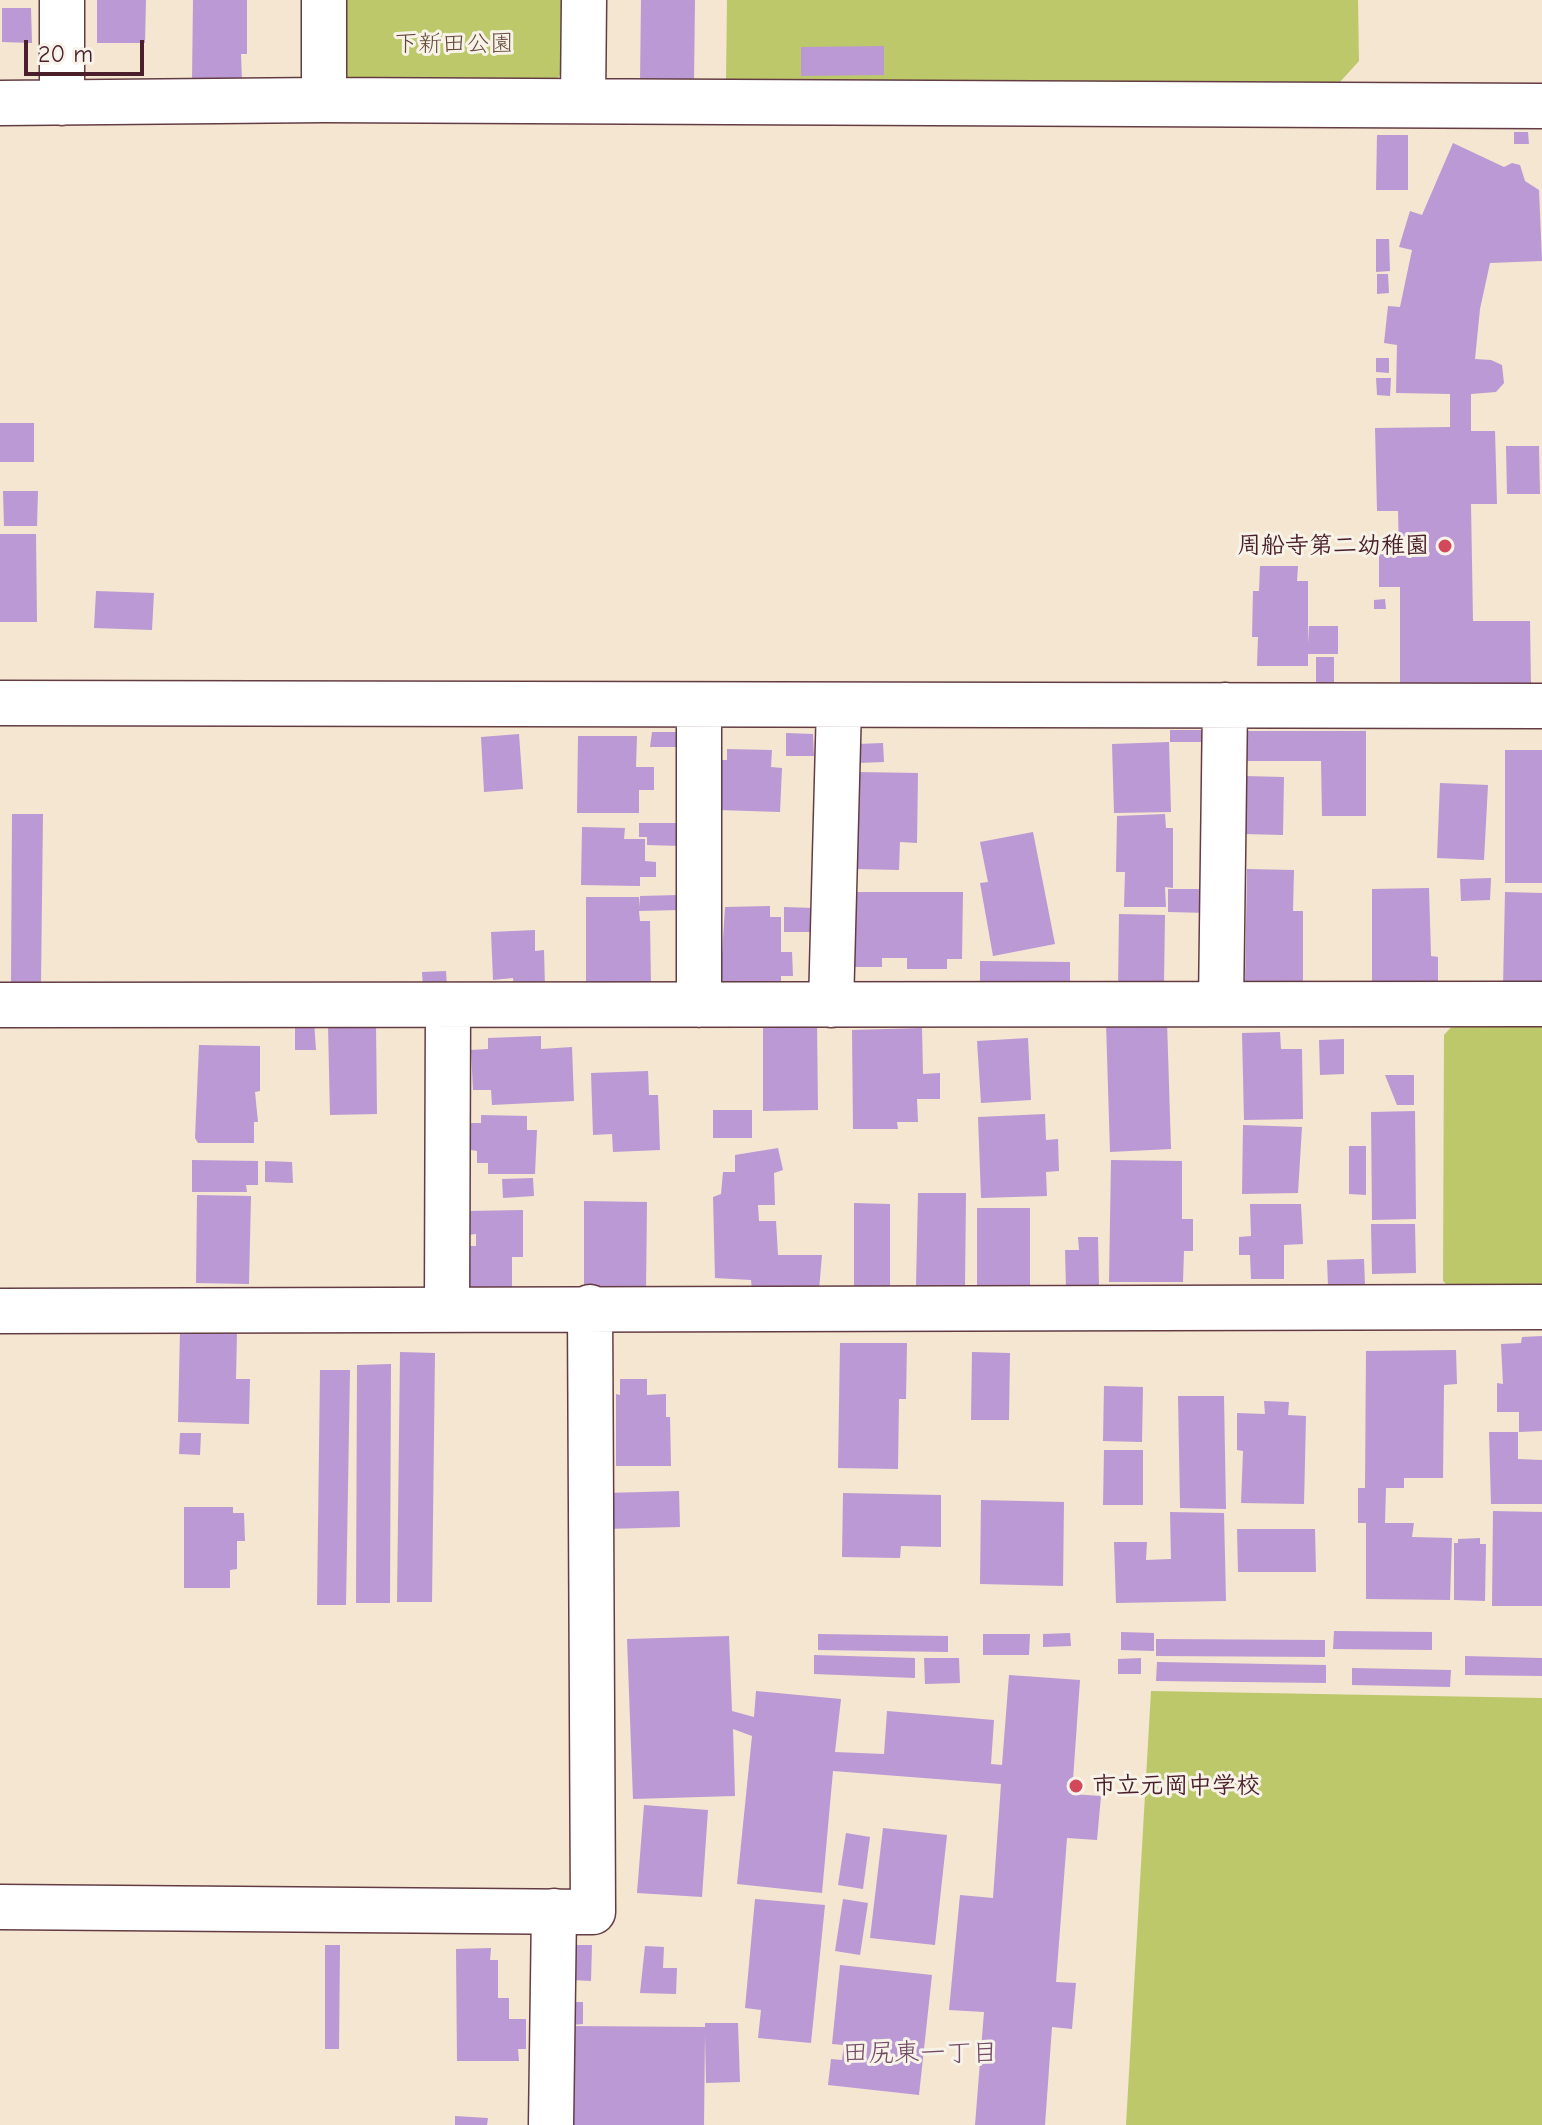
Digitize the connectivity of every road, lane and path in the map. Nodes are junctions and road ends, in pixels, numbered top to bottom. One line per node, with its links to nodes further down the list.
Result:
1 (62, 0): 7 (street)
2 (324, 0): 4 (street)
3 (584, 0): 5 (street)
4 (324, 100): 5 (street); 7 (street)
5 (583, 101): 8 (street)
6 (0, 103): 7 (street)
7 (62, 103)
8 (1542, 106)
9 (0, 703): 10 (street)
10 (699, 705): 11 (street); 18 (street)
11 (839, 705): 12 (street); 19 (street)
12 (1225, 705): 13 (street); 14 (street)
13 (1542, 706)
14 (1221, 1004): 15 (street); 19 (street)
15 (1542, 1004)
16 (0, 1005): 17 (street)
17 (448, 1005): 18 (street); 22 (street)
18 (699, 1005): 19 (street)
19 (831, 1005)
20 (590, 1307): 21 (street); 22 (street); 25 (street)
21 (1542, 1307)
22 (447, 1308): 23 (street)
23 (0, 1311)
24 (0, 1907): 25 (street)
25 (554, 1911): 26 (street)
26 (551, 2125)

